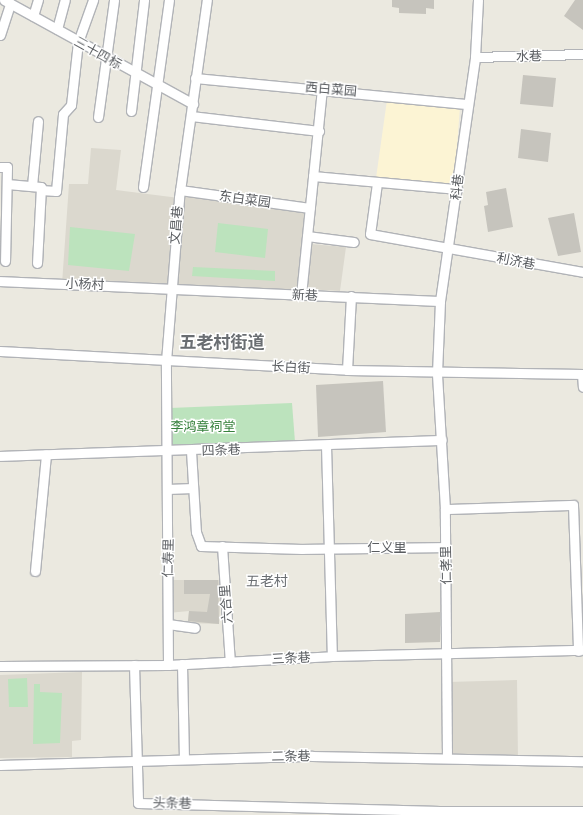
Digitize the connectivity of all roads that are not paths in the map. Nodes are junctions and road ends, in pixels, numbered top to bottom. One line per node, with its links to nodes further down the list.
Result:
1 (38, 0): 10 (street)
2 (65, 0): 11 (street)
3 (93, 0): 13 (street)
4 (114, 0): 16 (street)
5 (144, 0): 17 (street)
6 (169, 0): 19 (street)
7 (207, 0): 18 (street, 文昌巷)
8 (478, 0): 15 (street, 科巷)
9 (7, 2): 10 (street, 三十四标); 12 (street)
10 (33, 16): 11 (street, 三十四标)
11 (57, 29): 13 (street, 三十四标)
12 (0, 35)
13 (78, 42): 16 (street, 三十四标); 35 (street)
14 (583, 54): 15 (street, 水巷)
15 (475, 56): 22 (street, 科巷)
16 (106, 58): 17 (street, 三十四标); 25 (street)
17 (136, 74): 19 (street, 三十四标); 23 (street)
18 (196, 78): 20 (street, 西白菜园); 21 (street, 文昌巷)
19 (158, 85): 21 (street, 三十四标); 33 (street)
20 (322, 88): 22 (street, 西白菜园); 27 (street)
21 (193, 104): 24 (street, 文昌巷)
22 (466, 104): 34 (street, 科巷)
23 (131, 111)
24 (191, 116): 27 (street); 36 (street, 文昌巷)
25 (98, 117)
26 (38, 121): 32 (street)
27 (319, 131): 29 (street)
28 (0, 167): 30 (street)
29 (313, 176): 31 (street); 37 (street)
30 (7, 184): 32 (street); 41 (street)
31 (377, 184): 34 (street); 40 (street, 利济巷)
32 (32, 186): 35 (street)
33 (143, 187)
34 (457, 189): 40 (street, 科巷)
35 (41, 190): 42 (street)
36 (180, 190): 37 (street, 东白菜园); 45 (street, 文昌巷)
37 (310, 208): 38 (street)
38 (307, 236): 39 (street); 46 (street)
39 (354, 242)
40 (449, 248): 43 (street, 利济巷); 48 (street, 科巷)
41 (5, 261)
42 (37, 263)
43 (583, 272)
44 (0, 281): 45 (street, 小杨村)
45 (171, 288): 46 (street, 新巷); 50 (street, 文昌巷)
46 (301, 295): 47 (street, 新巷)
47 (351, 296): 48 (street, 新巷); 51 (street)
48 (440, 301): 52 (street, 科巷)
49 (0, 351): 50 (street, 长白街)
50 (166, 361): 51 (street, 长白街); 58 (street, 文昌巷)
51 (347, 370): 52 (street, 长白街)
52 (437, 373): 53 (street, 长白街); 55 (street, 仁孝里)
53 (583, 374): 54 (street)
54 (583, 387)
55 (442, 440): 56 (street, 四条巷); 65 (street, 仁孝里)
56 (326, 445): 57 (street, 四条巷); 68 (street)
57 (191, 451): 58 (street, 四条巷); 61 (street)
58 (167, 452): 59 (street, 四条巷); 62 (street, 仁寿里)
59 (46, 455): 60 (street, 四条巷); 69 (street)
60 (0, 456)
61 (193, 488): 62 (street); 66 (street, 仁义里)
62 (168, 489): 70 (street, 仁寿里)
63 (583, 504): 64 (street)
64 (573, 505): 65 (street); 72 (street)
65 (445, 509): 67 (street, 仁孝里)
66 (222, 546): 68 (street, 仁义里); 75 (street, 六合里)
67 (446, 547): 68 (street, 仁义里); 73 (street, 仁孝里)
68 (329, 548): 74 (street)
69 (35, 571)
70 (168, 624): 71 (street); 78 (street, 仁寿里)
71 (196, 628)
72 (580, 650): 73 (street, 三条巷)
73 (448, 652): 74 (street, 三条巷); 80 (street, 仁孝里)
74 (332, 656): 75 (street, 三条巷)
75 (230, 662): 76 (street, 三条巷)
76 (182, 664): 78 (street, 三条巷); 81 (street)
77 (134, 665): 78 (street, 三条巷); 79 (street, 三条巷); 82 (street, 头条巷)
78 (168, 665)
79 (0, 666)
80 (448, 758): 81 (street, 二条巷); 83 (street, 二条巷)
81 (184, 759): 82 (street, 二条巷)
82 (136, 760): 84 (street, 二条巷); 85 (street, 头条巷)
83 (583, 761)
84 (0, 765)
85 (583, 811)

